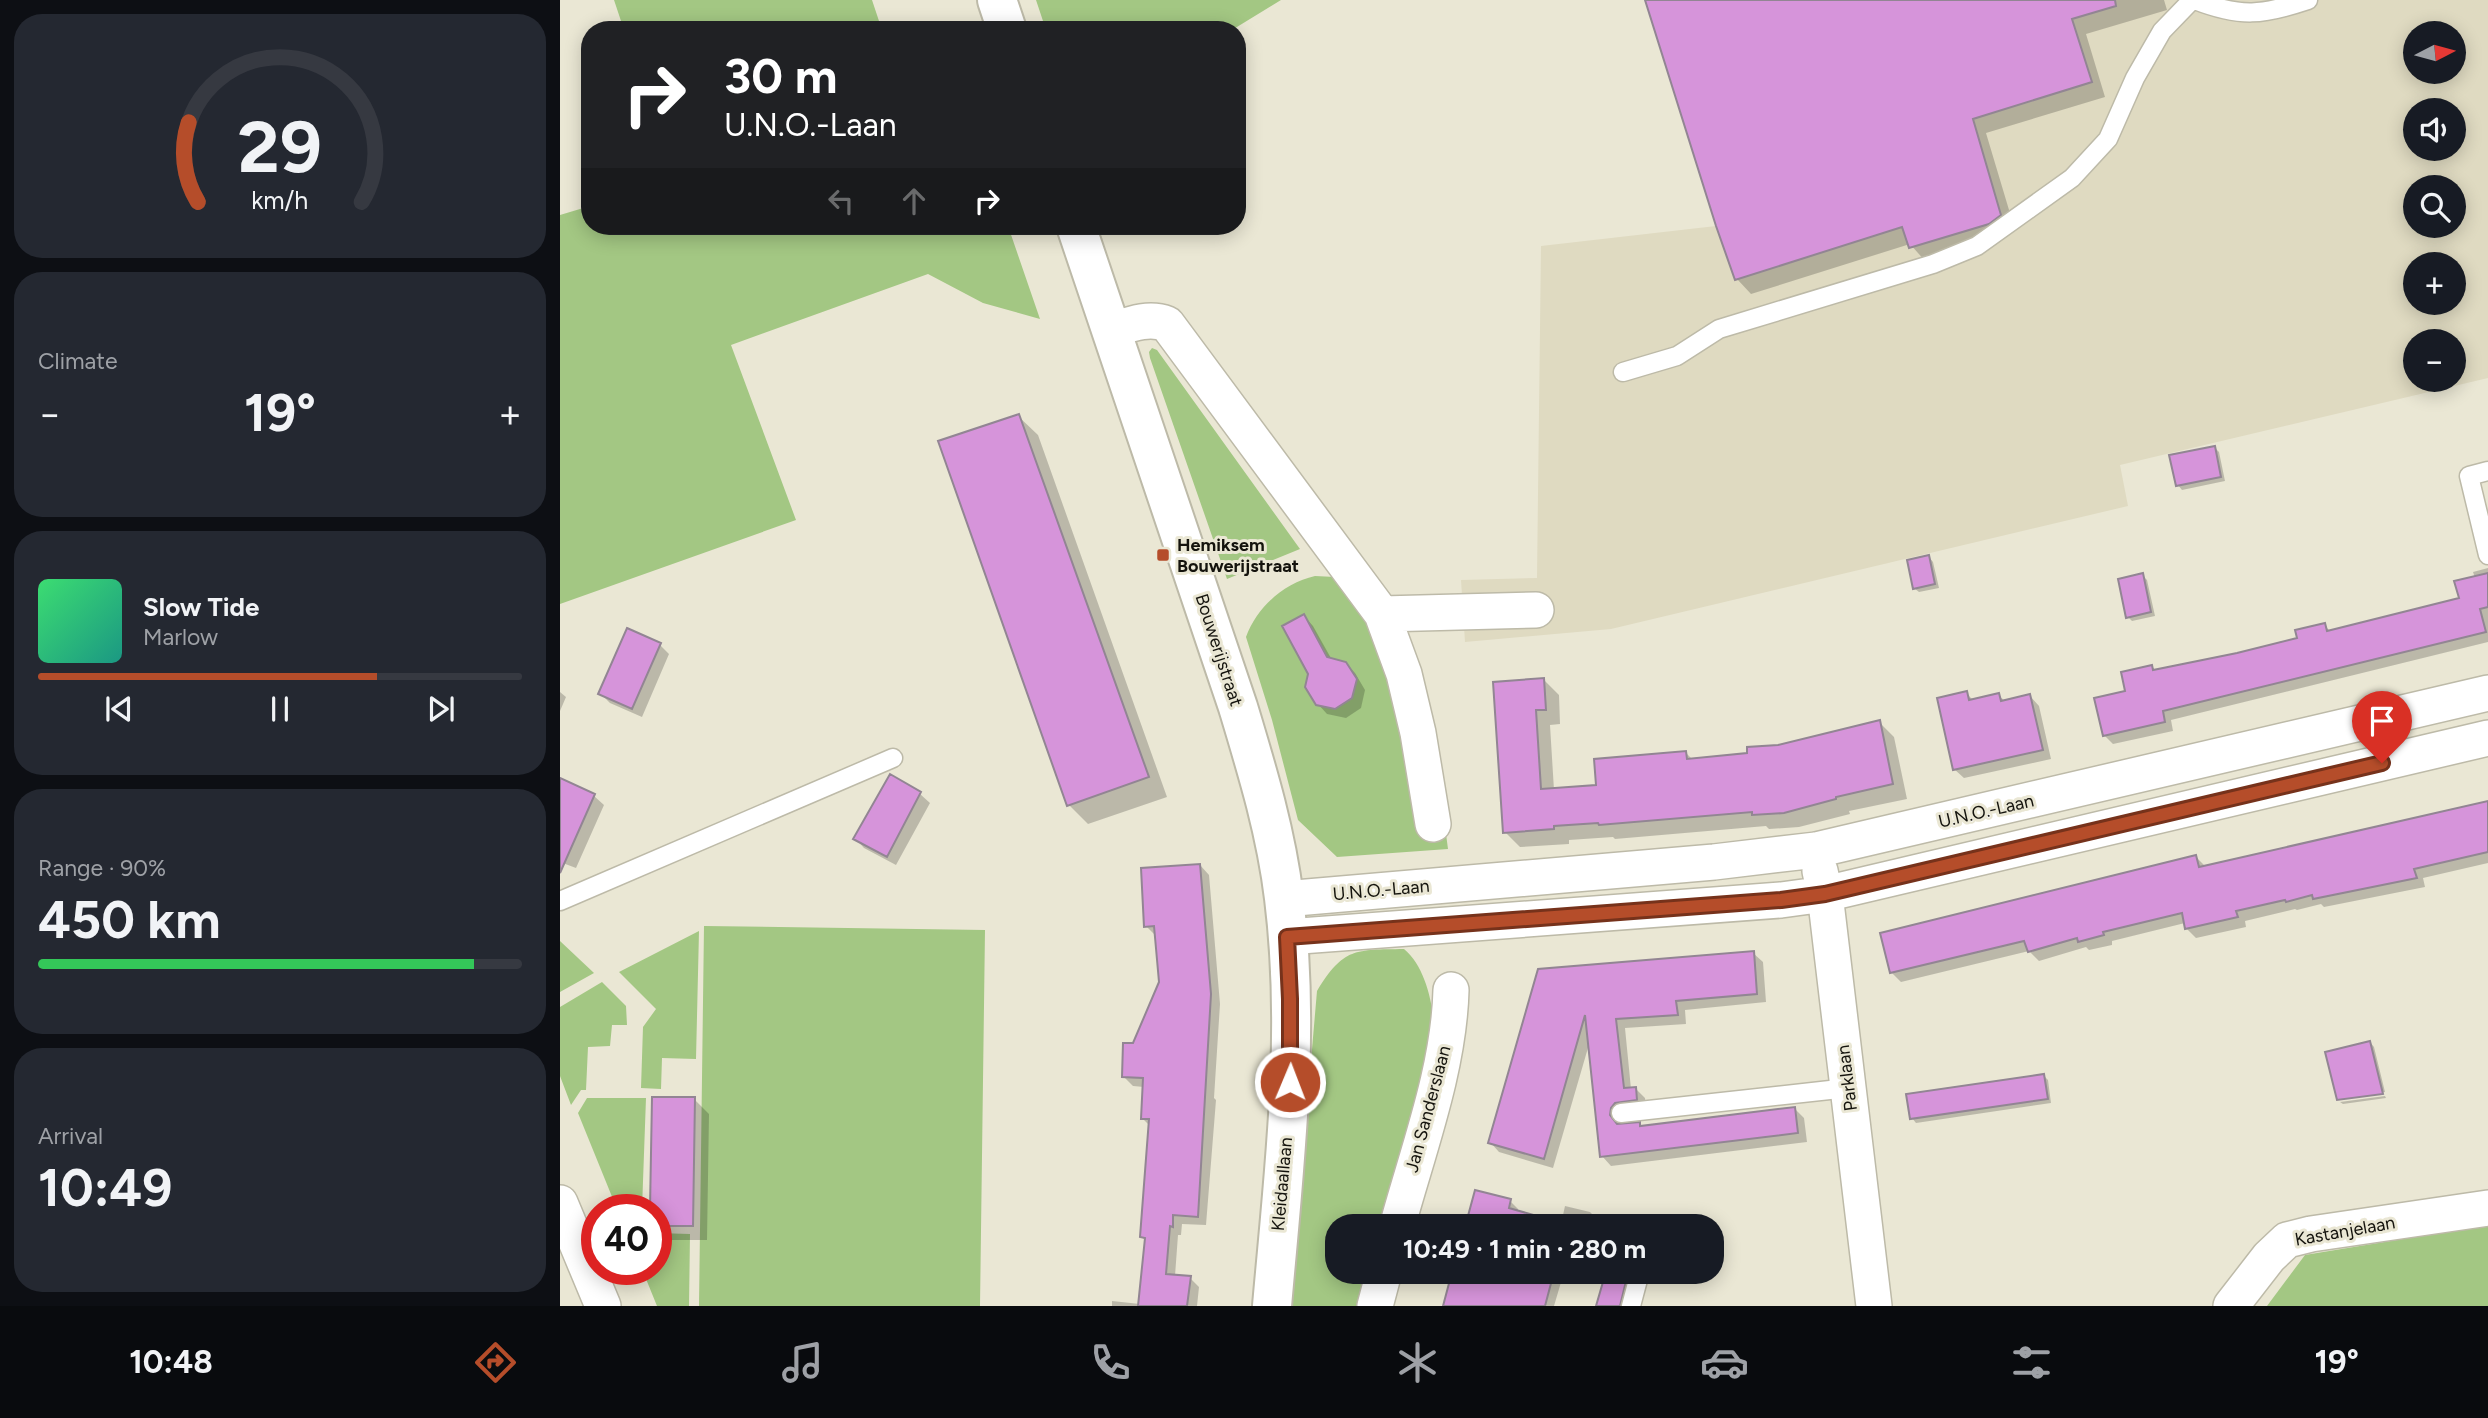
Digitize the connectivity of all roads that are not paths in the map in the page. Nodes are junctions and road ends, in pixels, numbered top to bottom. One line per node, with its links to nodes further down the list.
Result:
1 (997, 0): 4 (street)
2 (2194, 0): 3 (lane); 7 (lane)
3 (2308, 0)
4 (1004, 21)
5 (1079, 235): 6 (street, Bouwerijstraat)
6 (1113, 330): 11 (street); 19 (street, Bouwerijstraat)
7 (1623, 372)
8 (2488, 471): 9 (lane)
9 (2488, 555)
10 (1536, 610): 11 (street)
11 (1382, 614): 15 (street)
12 (2488, 693): 16 (street, U.N.O.-Laan)
13 (2488, 738): 18 (street)
14 (893, 758): 20 (lane)
15 (1433, 824)
16 (1816, 850): 17 (street, U.N.O.-Laan); 18 (street, Parklaan)
17 (1477, 881): 19 (street, U.N.O.-Laan); 21 (street)
18 (1825, 894): 21 (street); 24 (street, Parklaan)
19 (1284, 899): 22 (street, Bouwerijstraat)
20 (560, 901)
21 (1480, 923): 22 (street)
22 (1287, 937): 32 (street, Kleidaallaan)
23 (1451, 990): 28 (street, Jan Sanderslaan)
24 (1848, 1088): 25 (lane); 35 (street, Parklaan)
25 (1622, 1113)
26 (560, 1203): 31 (street)
27 (2488, 1208): 36 (street, Kastanjelaan)
28 (1401, 1214)
29 (1381, 1284): 33 (street)
30 (1637, 1284): 34 (lane)
31 (603, 1306)
32 (1272, 1306)
33 (1375, 1306)
34 (1631, 1306)
35 (1874, 1306)
36 (2231, 1306)

